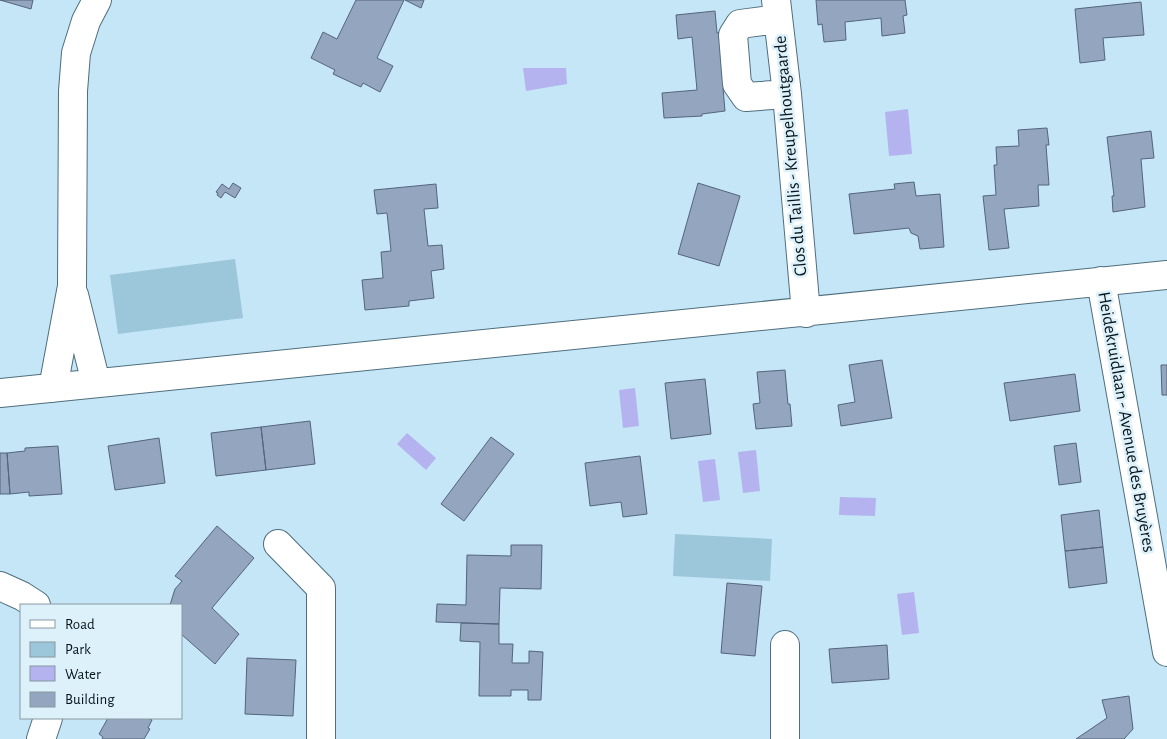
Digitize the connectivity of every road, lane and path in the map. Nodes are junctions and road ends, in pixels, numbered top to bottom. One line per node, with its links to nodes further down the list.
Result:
1 (97, 0): 6 (street)
2 (777, 10): 3 (street, Clos du Taillis - Kreupelhoutgaarde); 3 (street)
3 (787, 94): 7 (street, Clos du Taillis - Kreupelhoutgaarde)
4 (1167, 275): 5 (street)
5 (1101, 281): 7 (street); 15 (street, Heidekruidlaan - Avenue des Bruyères)
6 (72, 286): 8 (street); 9 (street)
7 (806, 313): 8 (street)
8 (96, 383): 9 (street)
9 (53, 388): 10 (street)
10 (0, 393)
11 (278, 544): 18 (street)
12 (0, 586): 13 (street)
13 (34, 604)
14 (785, 645): 19 (street)
15 (1167, 652)
16 (48, 719): 17 (street)
17 (41, 739)
18 (321, 739)
19 (785, 739)

